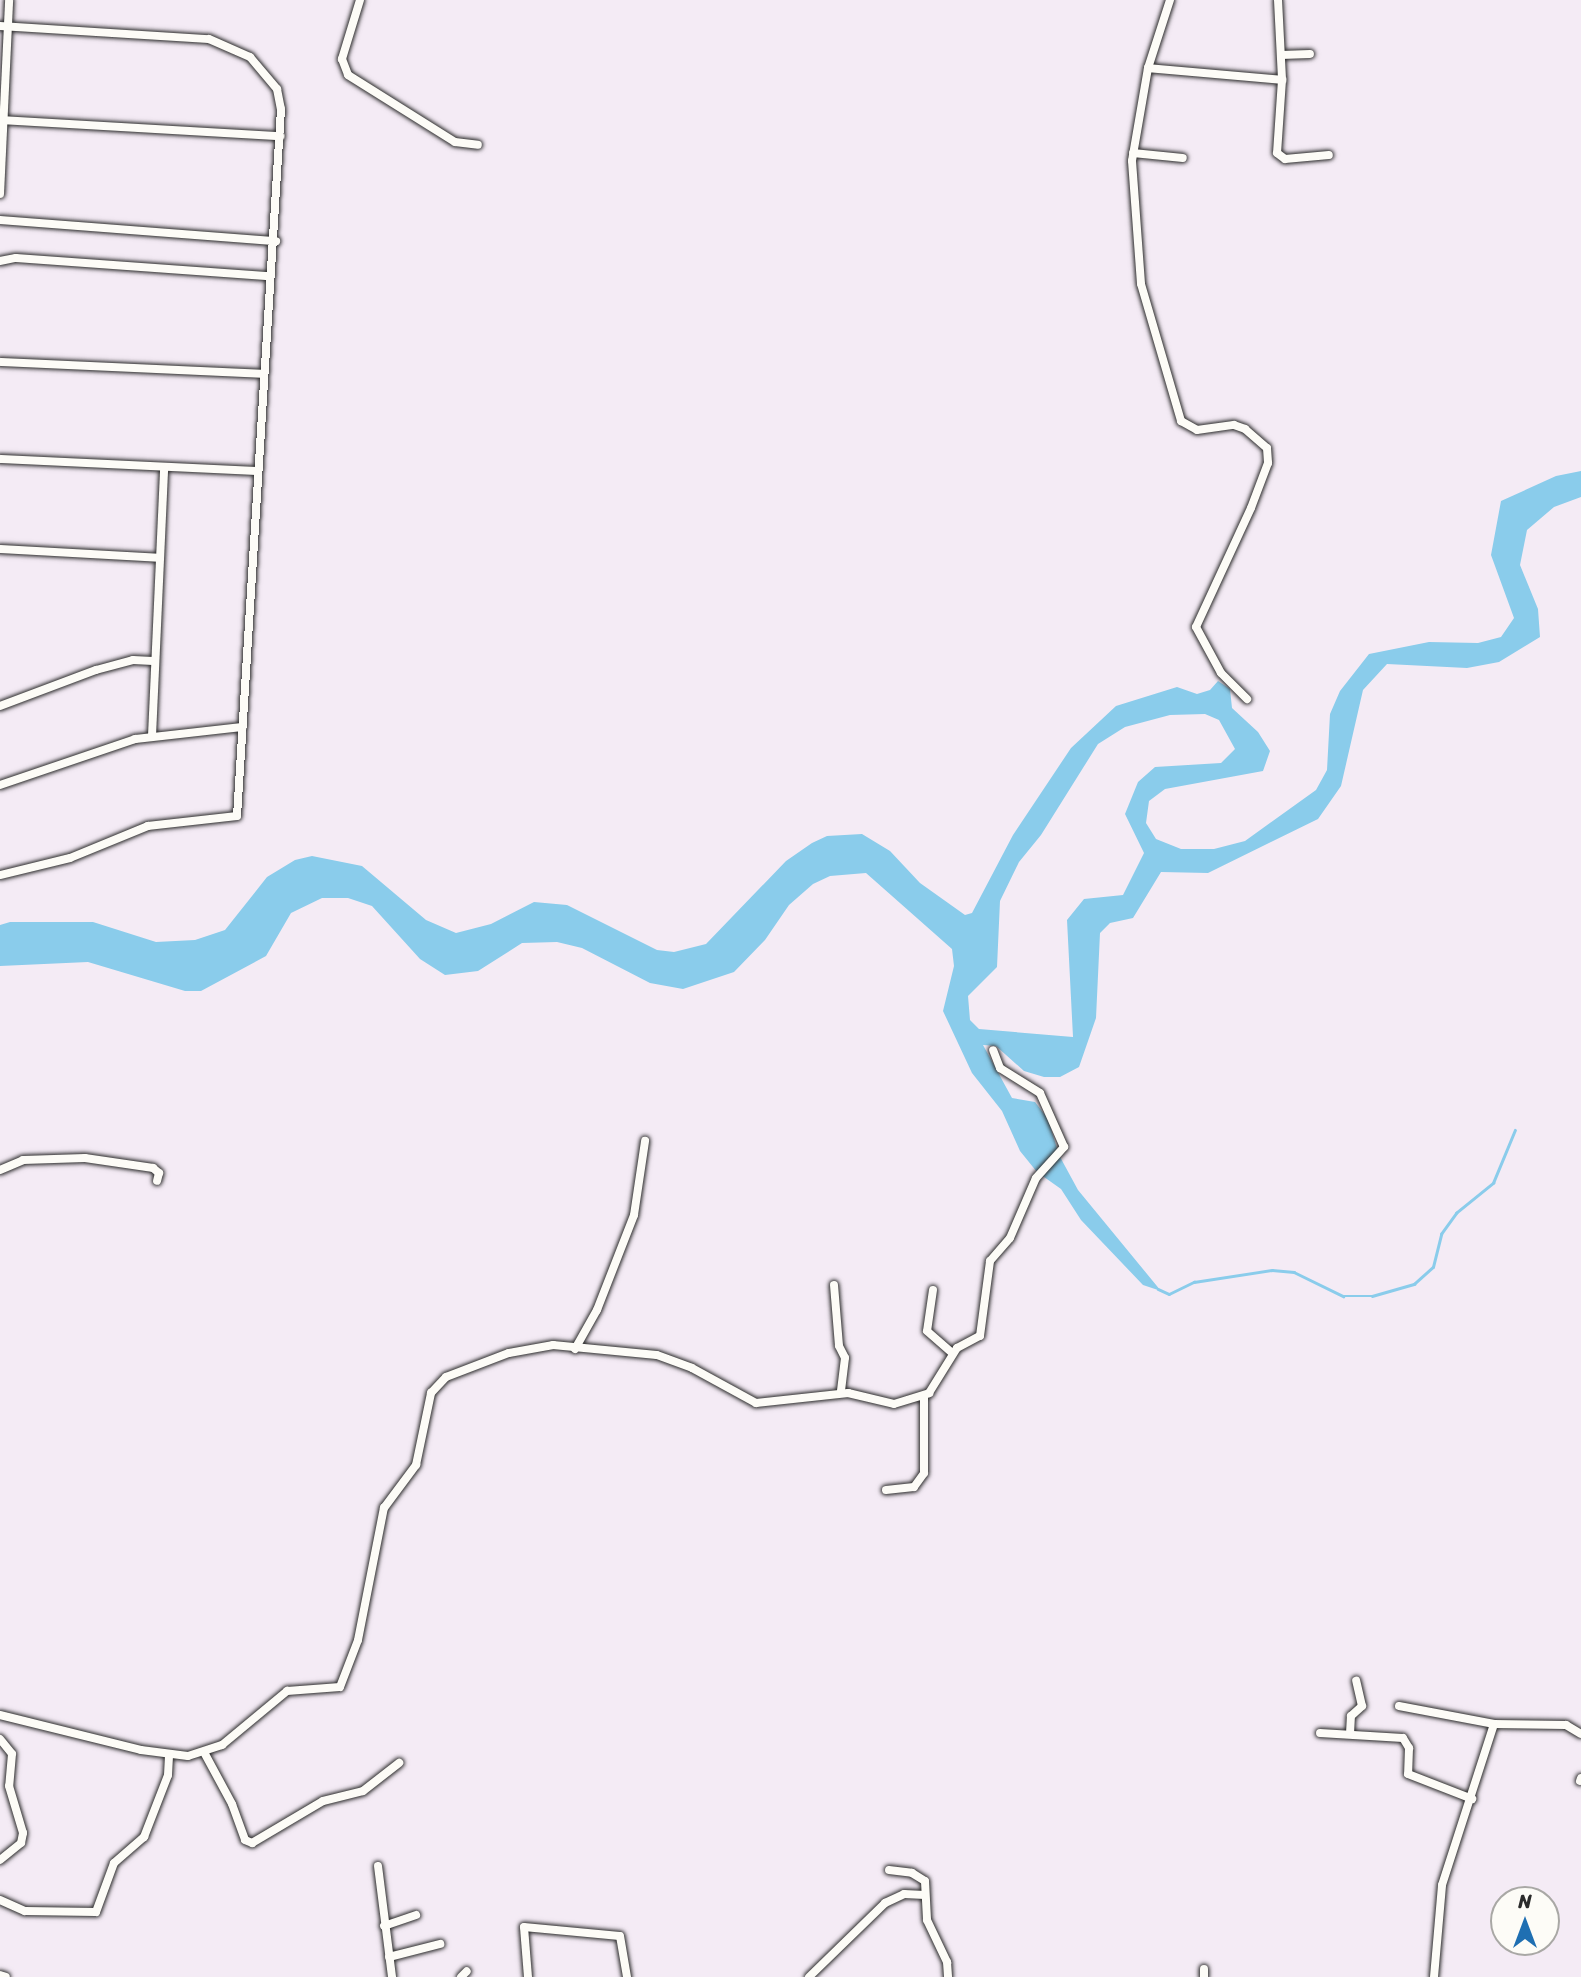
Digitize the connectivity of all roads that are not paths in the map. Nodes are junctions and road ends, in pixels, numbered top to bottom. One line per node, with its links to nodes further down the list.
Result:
1 (9, 0): 5 (street)
2 (360, 0): 12 (street)
3 (1170, 0): 8 (street)
4 (1278, 0): 7 (street)
5 (4, 27): 10 (street); 11 (street)
6 (1310, 54): 7 (street)
7 (1281, 55): 9 (street)
8 (1148, 68): 9 (street); 13 (street)
9 (1282, 80): 14 (street)
10 (2, 120): 11 (street); 16 (street)
11 (281, 136): 18 (street)
12 (478, 145)
13 (1133, 153): 15 (street); 29 (street)
14 (1329, 155)
15 (1183, 158)
16 (0, 194)
17 (0, 220): 18 (street)
18 (276, 241): 20 (street)
19 (0, 261): 20 (street)
20 (269, 276): 22 (street)
21 (0, 362): 22 (street)
22 (262, 374): 25 (street)
23 (0, 459): 24 (street)
24 (164, 468): 25 (street); 27 (street)
25 (258, 471): 31 (street)
26 (0, 549): 27 (street)
27 (159, 558): 28 (street)
28 (153, 661): 30 (street); 32 (street)
29 (1247, 699)
30 (0, 706)
31 (242, 727): 32 (street); 34 (street)
32 (152, 736): 33 (street)
33 (0, 785)
34 (0, 875)
35 (993, 1050): 42 (street)
36 (645, 1141): 41 (street)
37 (0, 1170): 38 (street)
38 (157, 1181)
39 (834, 1285): 43 (street)
40 (933, 1290): 42 (street)
41 (575, 1349): 43 (street); 54 (street)
42 (952, 1353): 44 (street)
43 (841, 1393): 44 (street)
44 (924, 1396): 45 (street)
45 (886, 1490)
46 (1356, 1681): 51 (street)
47 (1399, 1706): 49 (street)
48 (0, 1715): 55 (street)
49 (1494, 1724): 52 (street); 57 (street)
50 (1320, 1733): 51 (street)
51 (1350, 1734): 57 (street)
52 (1581, 1734)
53 (0, 1739): 58 (street)
54 (205, 1754): 55 (street); 56 (street)
55 (169, 1755): 62 (street)
56 (399, 1763)
57 (1472, 1799): 74 (street)
58 (0, 1860)
59 (378, 1866): 64 (street)
60 (888, 1871): 61 (street)
61 (925, 1895): 72 (street); 73 (street)
62 (0, 1900)
63 (416, 1915): 64 (street)
64 (384, 1926): 66 (street)
65 (440, 1944): 66 (street)
66 (389, 1956): 69 (street)
67 (0, 1975): 68 (street)
68 (6, 1977)
69 (392, 1977)
70 (528, 1977): 71 (street)
71 (627, 1977)
72 (809, 1977)
73 (948, 1977)
74 (1434, 1977)

